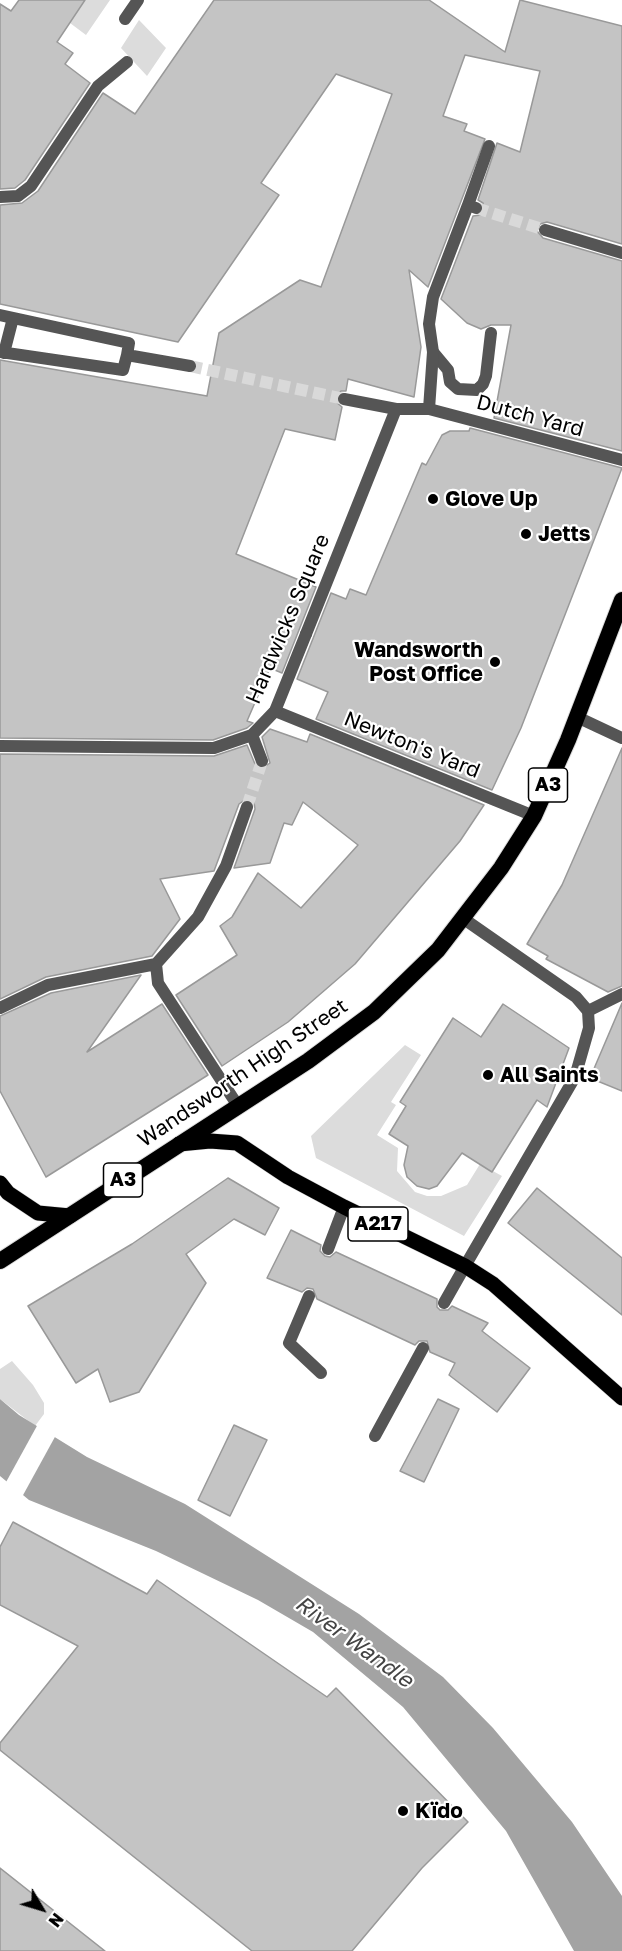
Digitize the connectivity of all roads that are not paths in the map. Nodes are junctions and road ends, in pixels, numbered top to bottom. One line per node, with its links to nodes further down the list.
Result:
1 (138, 0): 2 (street)
2 (125, 19)
3 (127, 62): 5 (street)
4 (489, 146): 11 (street)
5 (0, 197)
6 (545, 230): 7 (street)
7 (622, 253)
8 (6, 317): 10 (street); 12 (street)
9 (491, 333): 11 (street)
10 (2, 352): 12 (street)
11 (433, 352): 16 (street)
12 (127, 355): 13 (street)
13 (190, 366)
14 (344, 399): 15 (street)
15 (396, 409): 16 (street); 19 (street, Hardwicks Square)
16 (429, 409): 17 (street, Dutch Yard)
17 (622, 460)
18 (622, 600): 20 (highway, Wandsworth High Street / A3)
19 (275, 711): 21 (street, Hardwicks Square); 26 (street, Newton's Yard)
20 (577, 717): 22 (street); 26 (highway, Wandsworth High Street / A3)
21 (252, 735): 23 (street, Hardwicks Square); 24 (street)
22 (622, 738)
23 (0, 746)
24 (262, 761)
25 (247, 807): 28 (street)
26 (534, 816): 27 (highway, Wandsworth High Street / A3)
27 (464, 919): 31 (street); 32 (highway, Wandsworth High Street / A3)
28 (156, 964): 30 (street); 32 (street)
29 (622, 993): 31 (street)
30 (0, 1008)
31 (588, 1011): 39 (street)
32 (238, 1106): 33 (highway, Wandsworth High Street / A3)
33 (176, 1144): 35 (main road, A217); 36 (highway, Wandsworth High Street / A3)
34 (0, 1183): 36 (main road)
35 (344, 1208): 37 (street); 39 (main road, A217)
36 (70, 1216): 38 (highway, Wandsworth High Street / A3)
37 (328, 1249)
38 (0, 1261)
39 (465, 1266): 41 (street); 44 (main road, A217)
40 (309, 1296): 43 (street)
41 (444, 1303)
42 (423, 1348): 45 (street)
43 (321, 1373)
44 (622, 1398)
45 (375, 1436)

